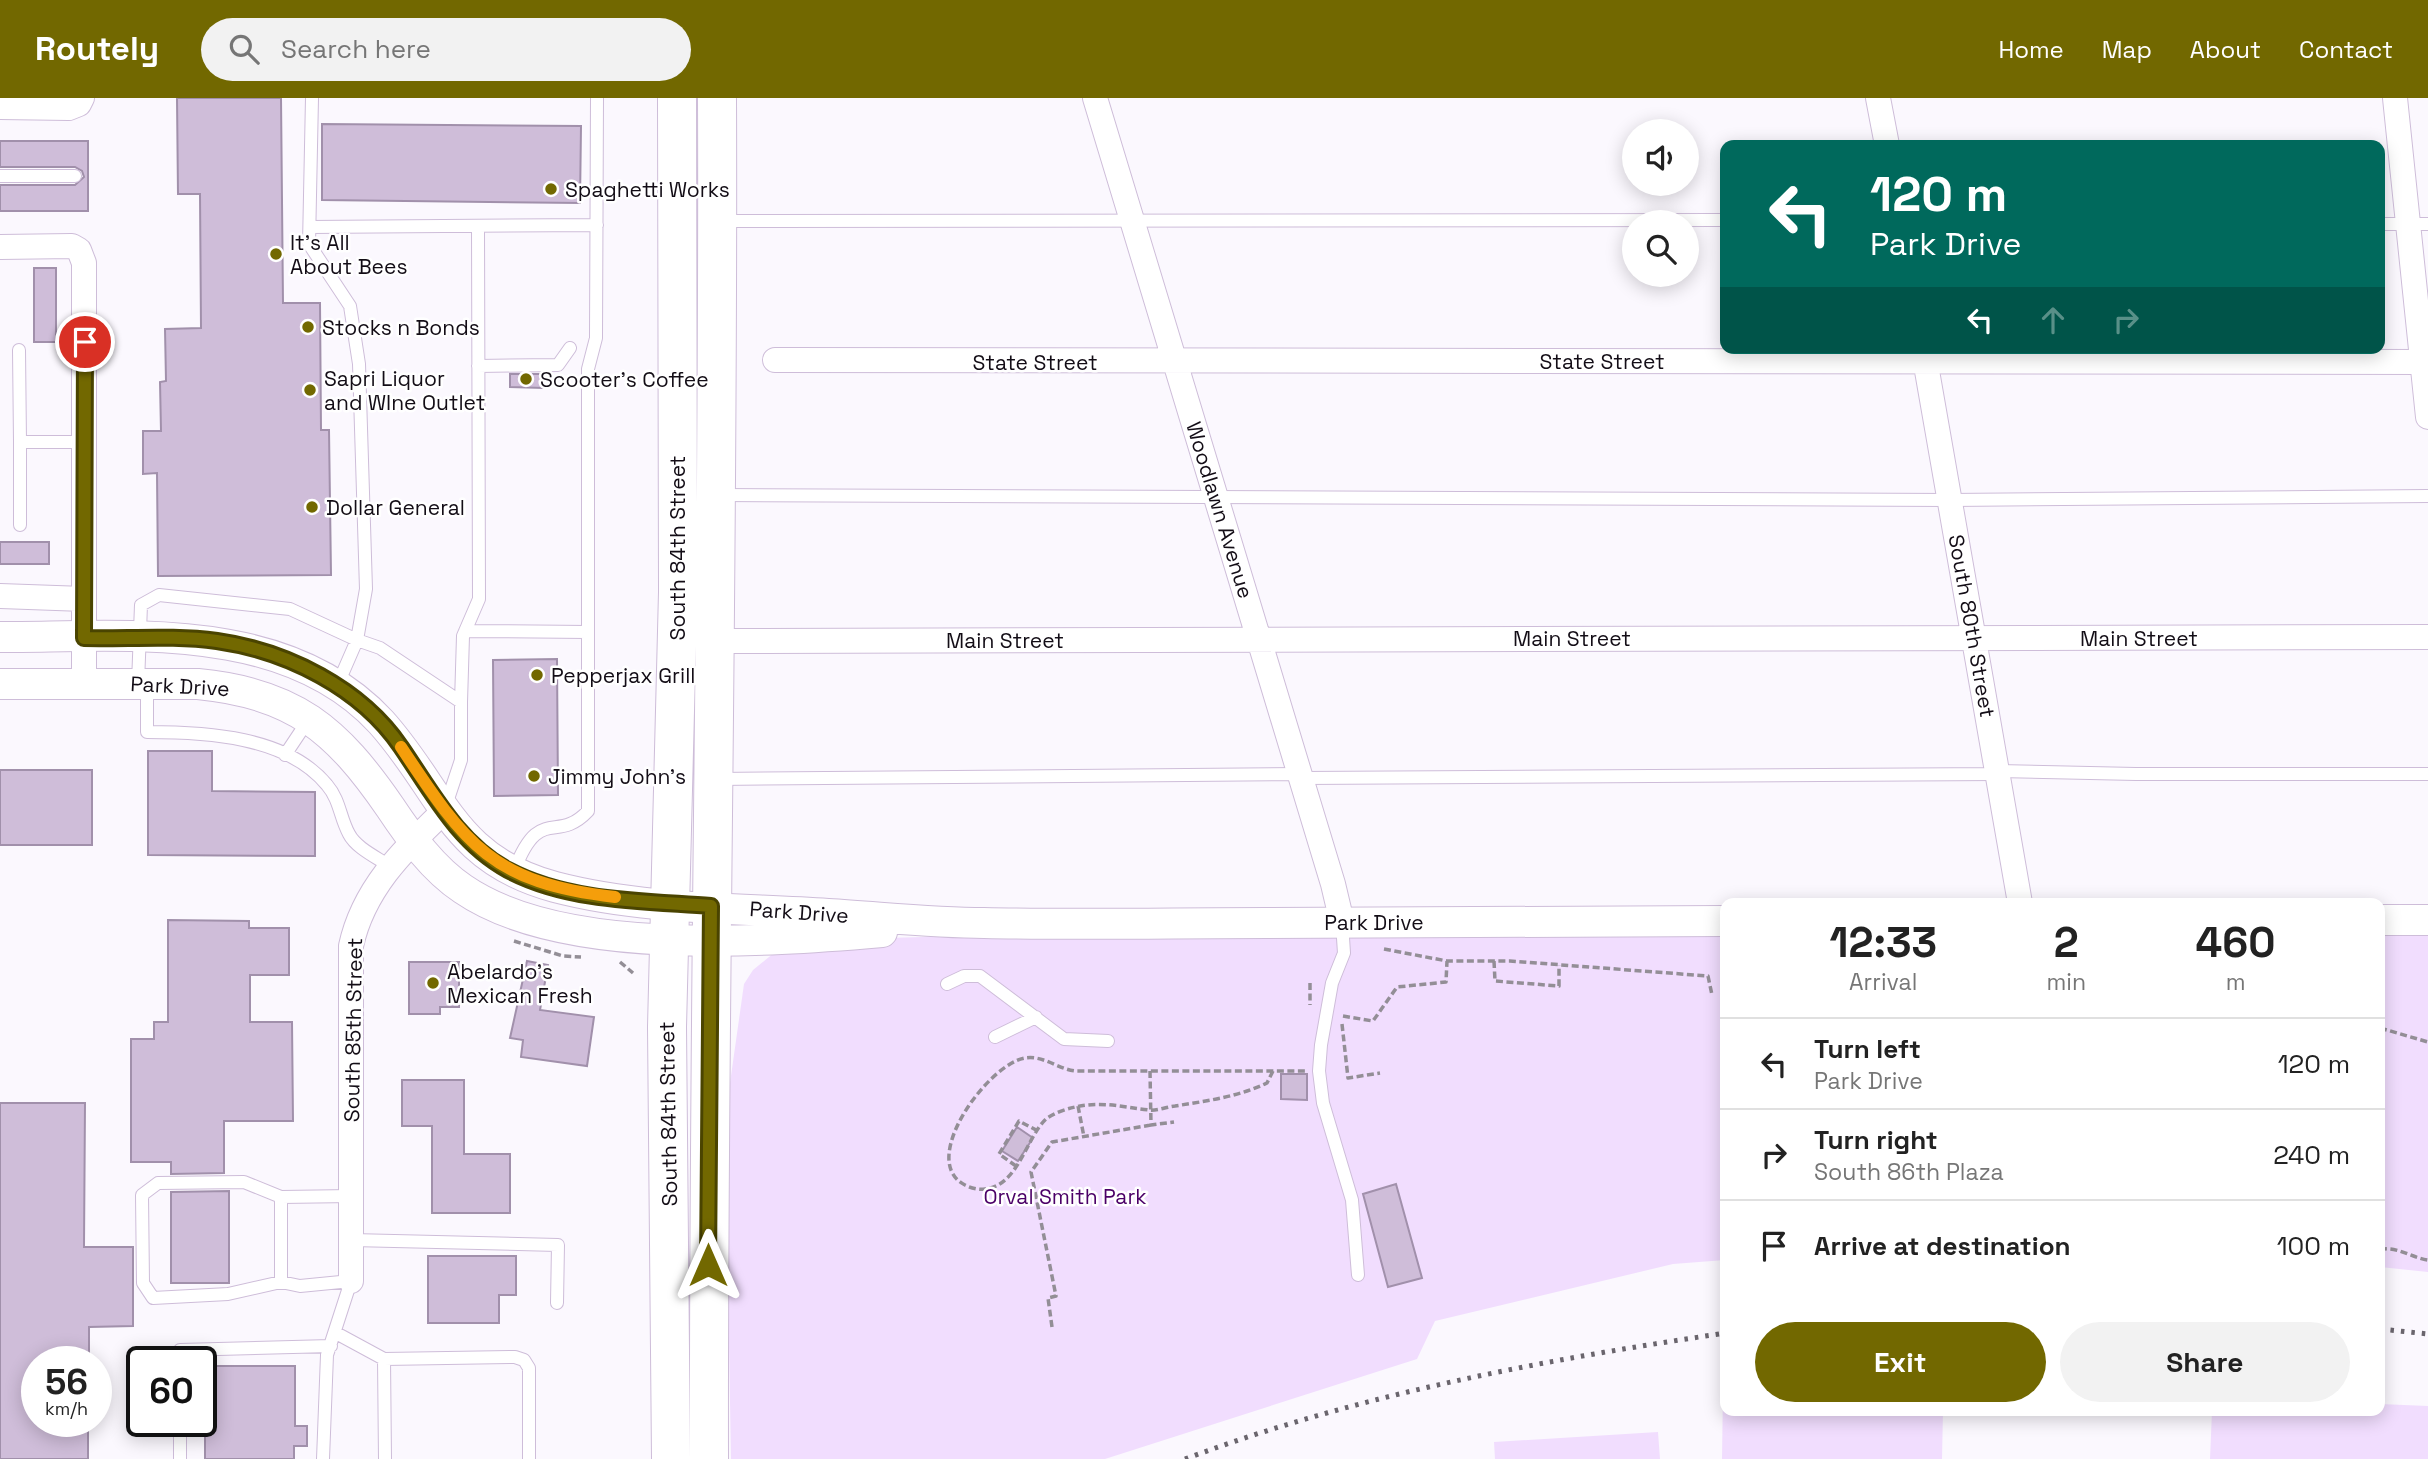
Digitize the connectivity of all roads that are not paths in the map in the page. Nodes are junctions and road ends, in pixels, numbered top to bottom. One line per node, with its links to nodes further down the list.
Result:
1 (312, 98): 20 (lane)
2 (597, 98): 18 (lane)
3 (677, 98): 67 (main road, South 84th Street)
4 (717, 98): 14 (main road, South 84th Street)
5 (1095, 98): 15 (street, Woodlawn Avenue)
6 (1878, 98): 10 (street)
7 (2395, 98): 17 (street)
8 (81, 101): 9 (street)
9 (7, 104)
10 (1886, 140)
11 (0, 176): 12 (lane)
12 (75, 176)
13 (1720, 220): 15 (lane)
14 (718, 221): 15 (lane); 32 (main road, South 84th Street)
15 (1133, 221): 27 (street, Woodlawn Avenue)
16 (2385, 224): 17 (lane)
17 (2418, 224): 26 (street)
18 (597, 225): 19 (lane); 40 (lane)
19 (478, 226): 20 (lane); 28 (lane)
20 (310, 227): 47 (lane)
21 (0, 247): 31 (street)
22 (570, 348): 28 (lane)
23 (19, 349): 30 (lane)
24 (1924, 355): 26 (street, State Street); 27 (street, State Street); 35 (street, South 80th Street)
25 (775, 360): 27 (street, State Street)
26 (2425, 362): 29 (street)
27 (1176, 363): 33 (street, Woodlawn Avenue)
28 (478, 366): 39 (lane)
29 (2428, 418)
30 (20, 442): 31 (lane); 36 (lane)
31 (85, 442): 38 (street)
32 (717, 495): 33 (lane); 48 (main road, South 84th Street)
33 (1216, 495): 35 (lane); 46 (street, Woodlawn Avenue)
34 (2428, 496): 35 (lane)
35 (1950, 500): 41 (street, South 80th Street)
36 (20, 525)
37 (0, 596): 38 (street)
38 (84, 599): 44 (street)
39 (465, 631): 40 (lane); 53 (lane)
40 (588, 632): 63 (lane)
41 (1974, 636): 42 (street, Main Street); 46 (street, Main Street); 56 (street, South 80th Street)
42 (2428, 637)
43 (0, 638): 44 (street, Park Drive)
44 (84, 638): 45 (street, Park Drive); 51 (street)
45 (139, 639): 47 (lane); 49 (lane); 52 (street, Park Drive)
46 (1260, 639): 48 (street, Main Street); 58 (street, Woodlawn Avenue)
47 (357, 640): 52 (lane); 53 (lane)
48 (716, 641): 59 (main road, South 84th Street)
49 (143, 683): 51 (street, Park Drive); 54 (street, Park Drive); 55 (lane)
50 (0, 684): 51 (street, Park Drive)
51 (84, 684)
52 (337, 686): 60 (street, Park Drive)
53 (461, 702): 60 (lane)
54 (309, 719): 55 (lane); 61 (street, Park Drive)
55 (285, 755): 62 (lane)
56 (1998, 772): 57 (lane); 58 (lane); 64 (street, South 80th Street)
57 (2428, 774)
58 (1301, 776): 59 (lane); 70 (street, Woodlawn Avenue)
59 (713, 779): 69 (main road, South 84th Street)
60 (443, 812): 61 (street, South 85th Street); 63 (street, Park Drive)
61 (414, 840): 62 (street, South 85th Street); 67 (street, Park Drive)
62 (391, 867): 76 (street, South 85th Street)
63 (514, 872): 67 (street, Park Drive)
64 (2019, 898)
65 (2385, 920): 66 (street)
66 (2428, 920)
67 (668, 921): 69 (street, Park Drive); 90 (main road, South 84th Street)
68 (1720, 921): 70 (street, Park Drive)
69 (711, 922): 70 (street, Park Drive); 91 (main road, South 84th Street)
70 (1342, 922): 78 (lane)
71 (947, 984): 72 (lane)
72 (1035, 1017): 73 (lane); 74 (lane)
73 (995, 1038)
74 (1108, 1041)
75 (281, 1196): 76 (lane); 80 (lane); 80 (lane)
76 (352, 1196): 77 (street, South 85th Street)
77 (352, 1240): 79 (street, South 85th Street); 81 (lane)
78 (1359, 1275)
79 (351, 1281): 80 (lane); 82 (lane)
80 (281, 1282)
81 (557, 1303)
82 (333, 1340): 83 (lane); 84 (lane); 87 (lane)
83 (217, 1348)
84 (384, 1359): 88 (lane); 89 (lane)
85 (180, 1437): 86 (lane)
86 (180, 1459)
87 (323, 1459)
88 (385, 1459)
89 (529, 1459)
90 (671, 1459)
91 (709, 1459)

